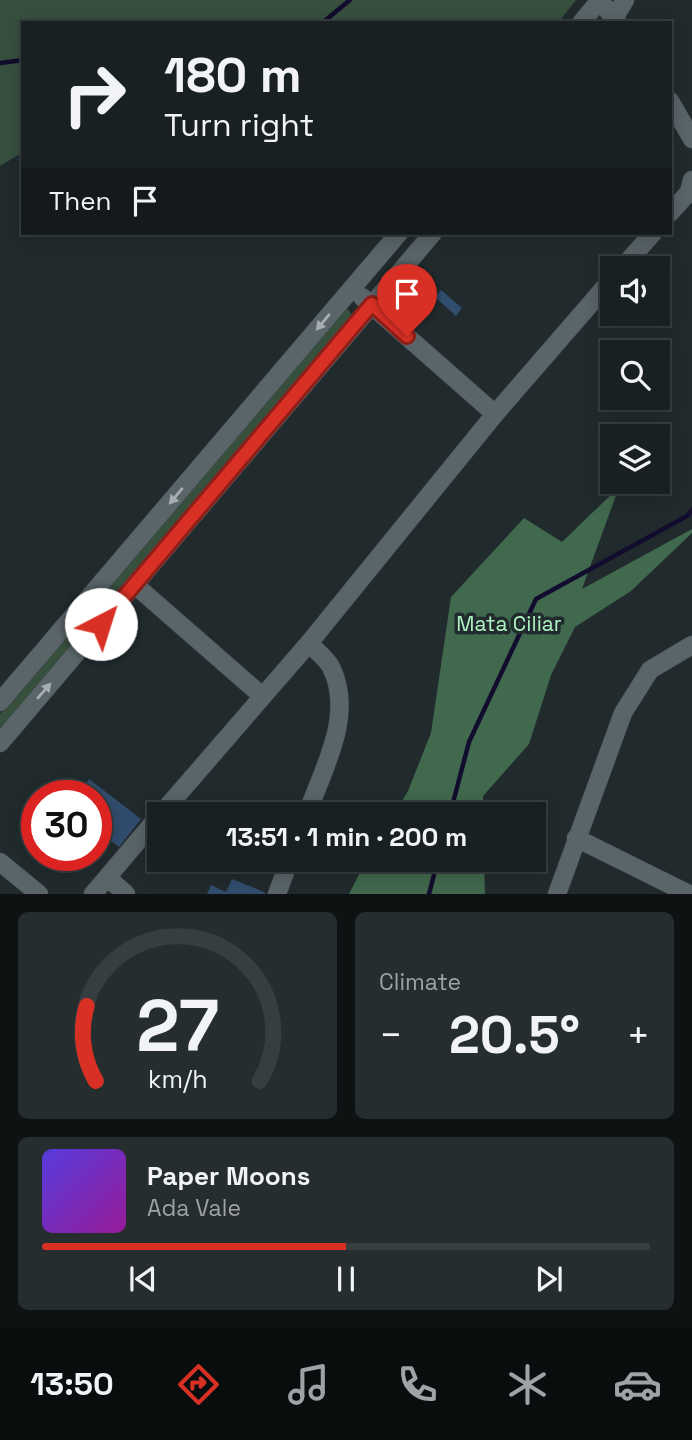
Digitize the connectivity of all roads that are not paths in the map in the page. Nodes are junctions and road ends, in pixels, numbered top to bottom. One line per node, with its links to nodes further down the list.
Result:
1 (600, 0): 3 (street); 4 (street)
2 (625, 0): 4 (street)
3 (583, 21)
4 (615, 21)
5 (672, 104): 6 (street)
6 (692, 139)
7 (692, 180): 8 (street)
8 (672, 211)
9 (397, 235): 13 (street)
10 (431, 235): 15 (street)
11 (651, 235): 12 (street)
12 (633, 256)
13 (351, 288): 15 (street); 21 (street, one-way to 21)
14 (600, 293): 16 (street)
15 (372, 304): 16 (street); 17 (street)
16 (495, 414): 18 (street)
17 (135, 585): 20 (street); 22 (street, one-way to 17)
18 (309, 643): 20 (street); 24 (street)
19 (692, 645): 26 (street)
20 (261, 695): 23 (street)
21 (0, 702)
22 (0, 743)
23 (171, 802)
24 (311, 802)
25 (147, 831): 29 (street)
26 (576, 838): 34 (street); 35 (street)
27 (0, 862): 30 (street)
28 (285, 872): 33 (street)
29 (108, 878): 31 (street); 32 (street)
30 (39, 894)
31 (93, 894)
32 (126, 894)
33 (277, 894)
34 (556, 894)
35 (689, 894)

